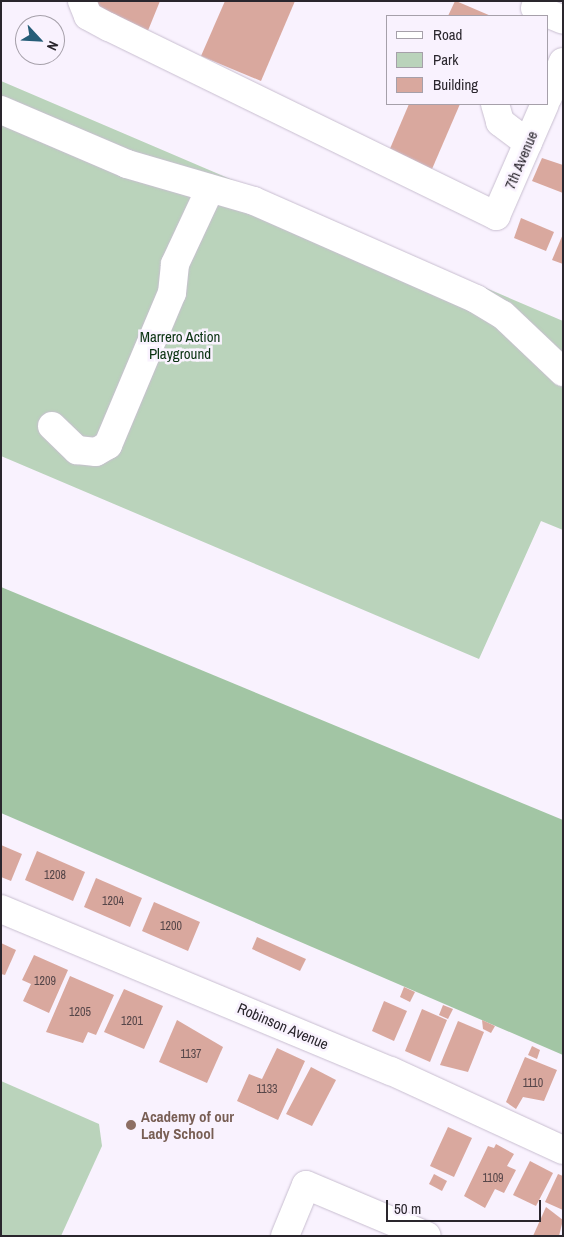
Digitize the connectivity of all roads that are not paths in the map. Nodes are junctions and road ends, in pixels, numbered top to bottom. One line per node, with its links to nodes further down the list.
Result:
1 (82, 1): 9 (street, 7th Avenue)
2 (535, 8): 3 (street)
3 (563, 20)
4 (563, 62): 5 (street)
5 (549, 95)
6 (495, 105): 9 (street)
7 (545, 105): 9 (street, 7th Avenue)
8 (1, 110): 10 (street)
9 (528, 142)
10 (210, 189): 11 (street); 12 (street)
11 (563, 372)
12 (52, 426)
13 (1, 909): 14 (street, Robinson Avenue)
14 (563, 1150)
15 (285, 1236): 16 (street)
16 (427, 1236)

